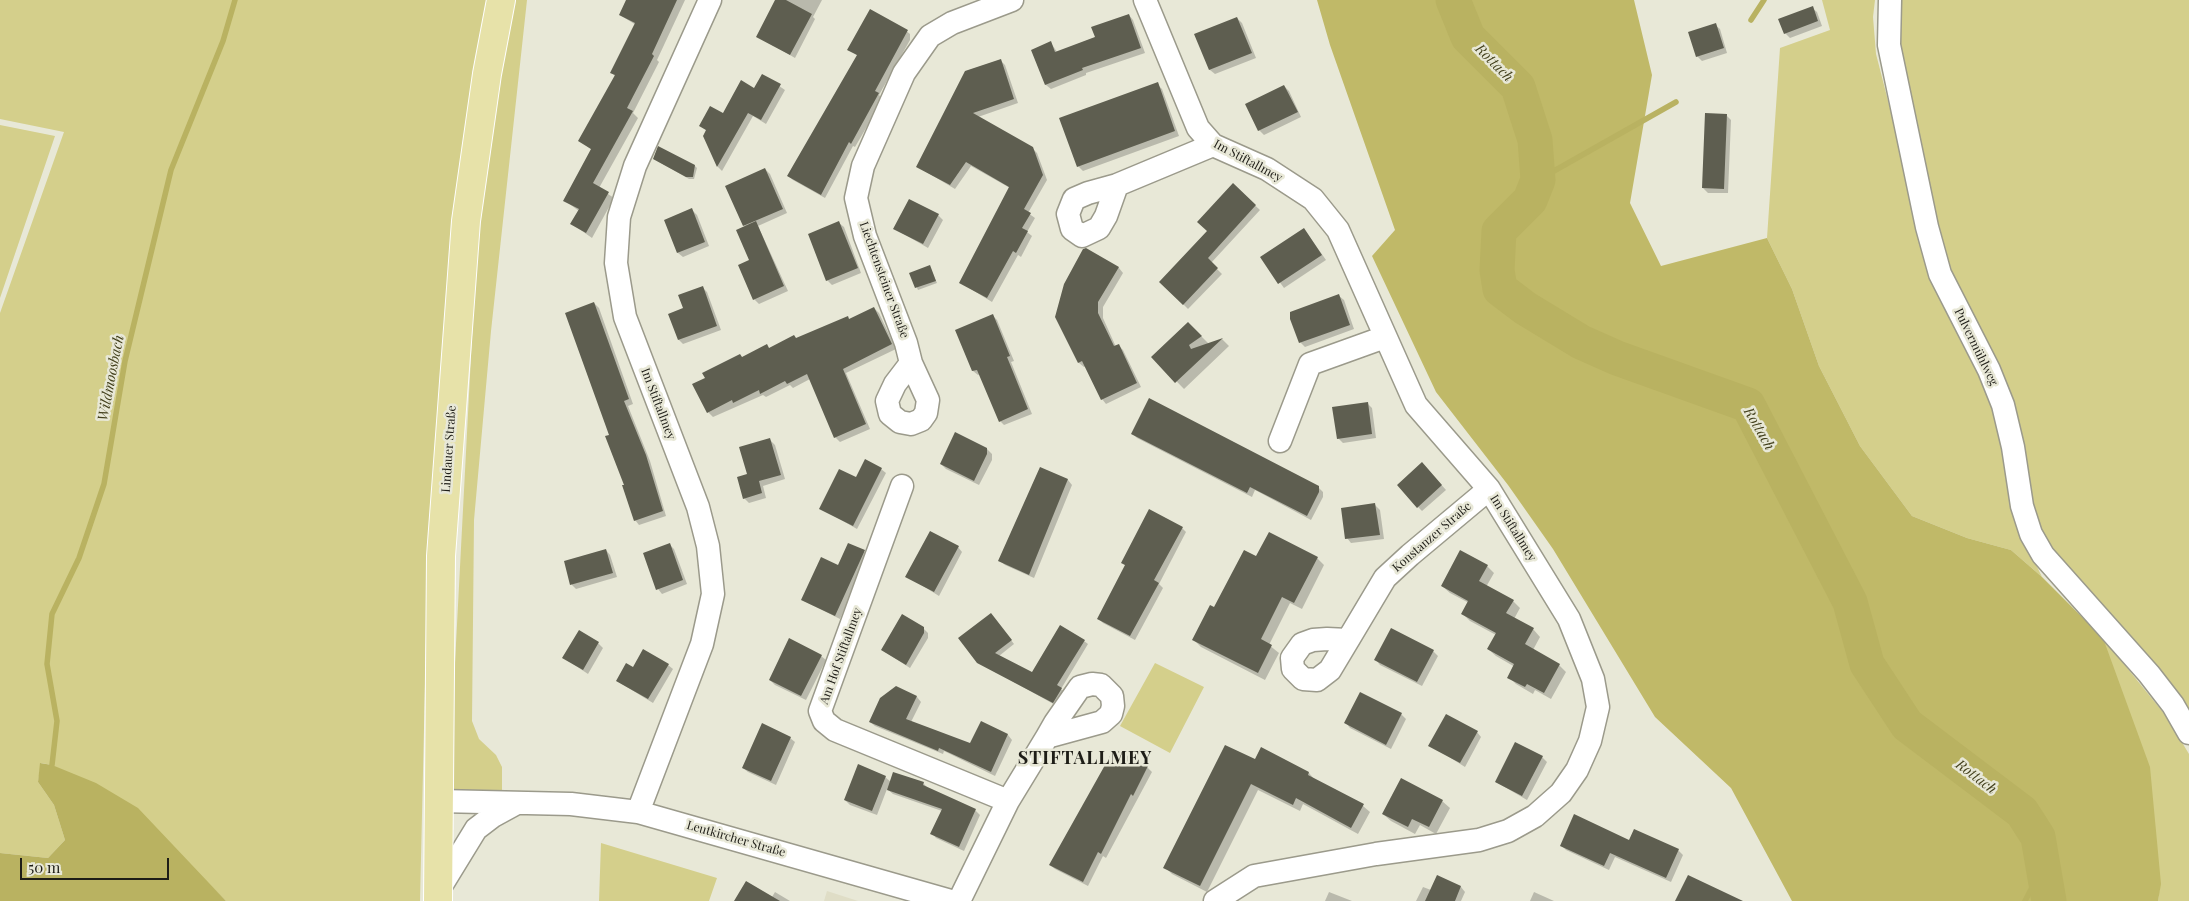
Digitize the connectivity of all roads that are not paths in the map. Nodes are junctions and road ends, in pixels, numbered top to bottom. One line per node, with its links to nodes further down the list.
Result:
1 (501, 0): 17 (main road, Lindauer Straße)
2 (710, 0): 20 (street, Im Stiftallmey)
3 (1012, 0): 6 (street, Liechtensteiner Straße)
4 (1145, 0): 7 (street, Im Stiftallmey)
5 (1890, 0): 15 (street, Pulvermühlweg)
6 (986, 5): 10 (street, Liechtensteiner Straße)
7 (1213, 145): 8 (street); 9 (street, Im Stiftallmey)
8 (1117, 185)
9 (1385, 337): 11 (street); 13 (street, Im Stiftallmey)
10 (911, 363)
11 (1280, 442)
12 (902, 486): 18 (street, Am Hof Stiftallmey)
13 (1489, 489): 14 (street, Konstanzer Straße); 24 (street, Im Stiftallmey)
14 (1348, 640)
15 (2189, 733)
16 (1047, 737): 18 (street)
17 (439, 801): 19 (street, Leutkircher Straße); 21 (main road, Lindauer Straße)
18 (1008, 801): 23 (street)
19 (516, 803): 20 (street, Leutkircher Straße); 21 (street)
20 (638, 812): 22 (street, Leutkircher Straße)
21 (438, 896)
22 (951, 901)
23 (959, 901)
24 (1215, 901)

